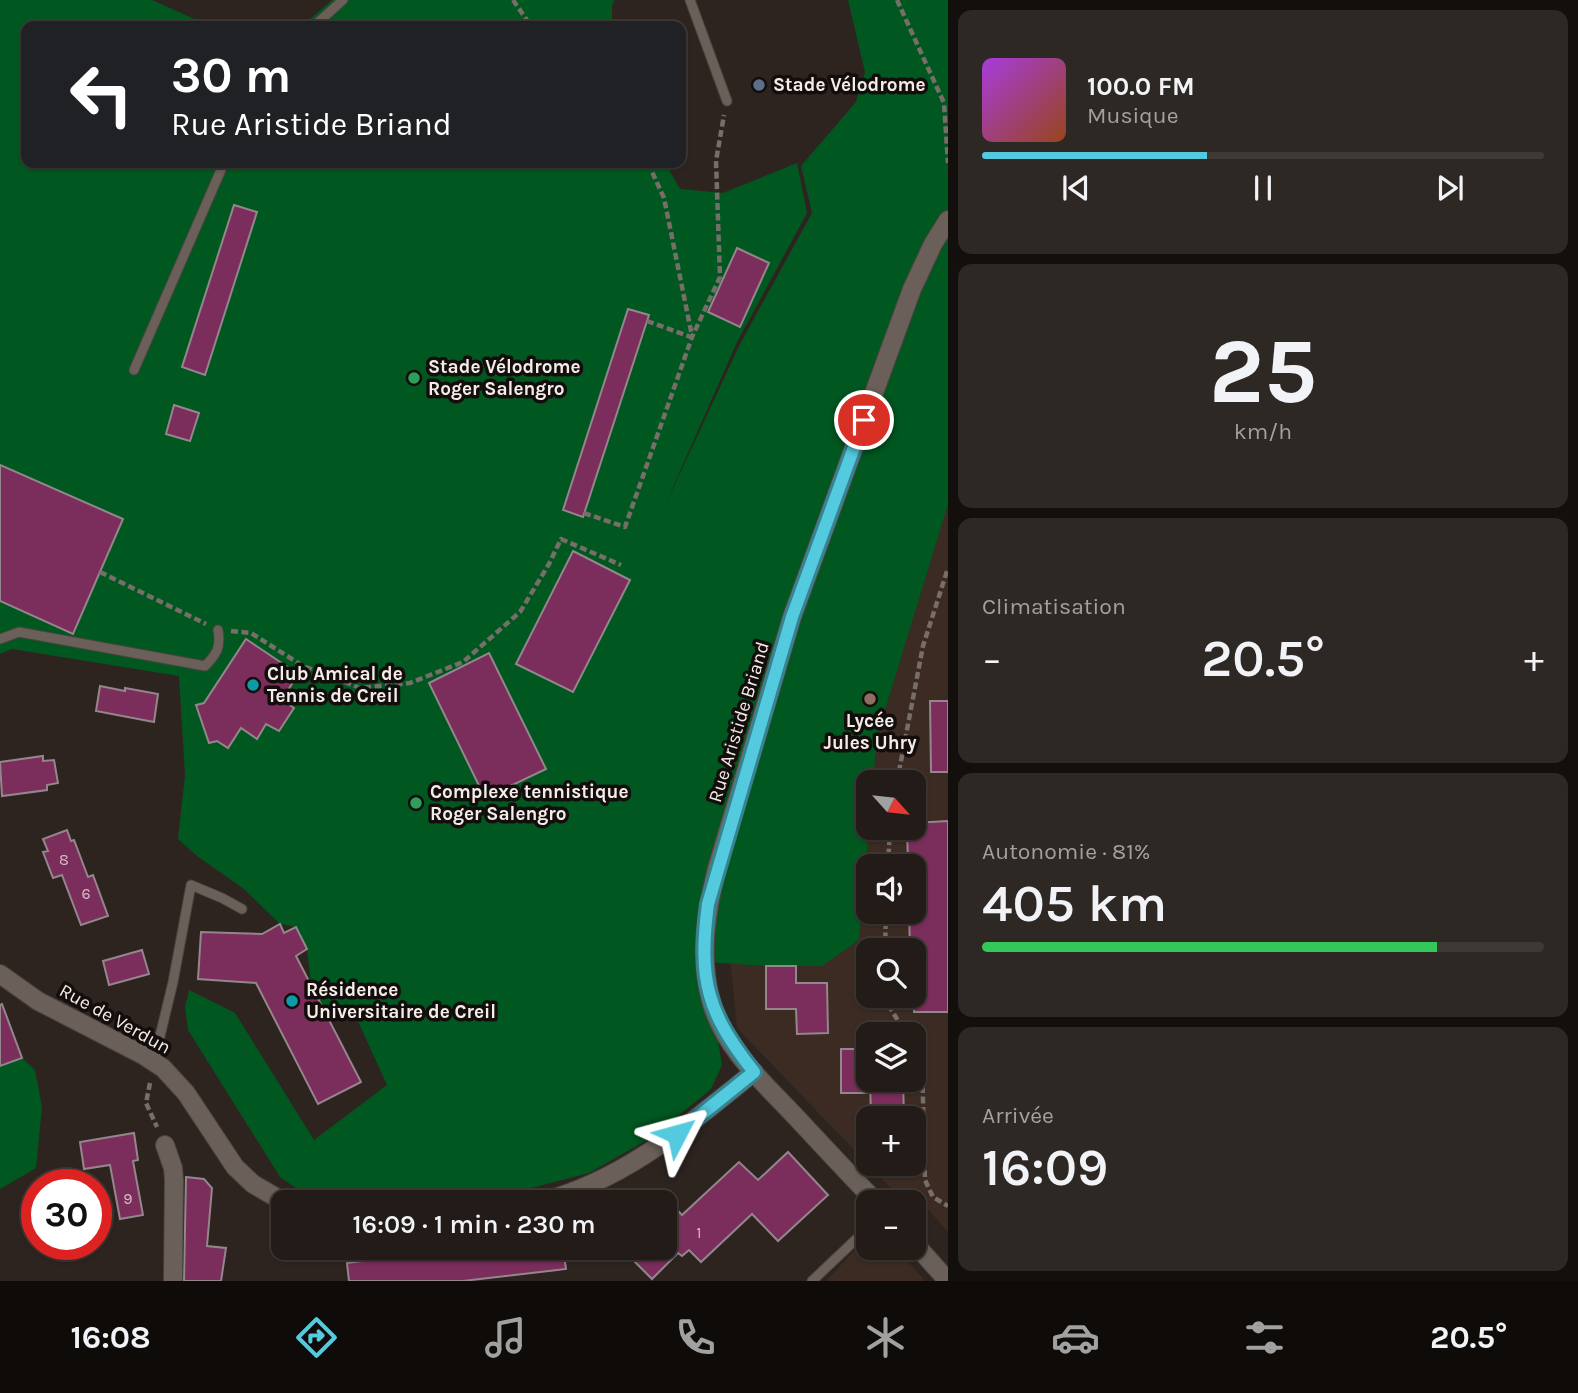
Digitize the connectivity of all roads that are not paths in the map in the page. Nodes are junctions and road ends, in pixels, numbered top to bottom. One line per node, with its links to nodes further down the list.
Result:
1 (343, 0): 3 (lane)
2 (690, 0): 4 (lane)
3 (320, 21)
4 (727, 101)
5 (222, 168): 7 (lane)
6 (948, 220): 13 (street, Rue Aristide Briand)
7 (134, 370)
8 (218, 630): 9 (lane)
9 (0, 639)
10 (242, 909): 12 (lane)
11 (0, 974): 12 (street, Rue de Verdun)
12 (154, 1061): 17 (street, Rue de Verdun)
13 (754, 1072): 15 (street); 16 (street, Rue Aristide Briand)
14 (165, 1145): 20 (street)
15 (576, 1190)
16 (866, 1190)
17 (271, 1194)
18 (856, 1239): 21 (lane)
19 (926, 1256): 22 (street)
20 (173, 1281)
21 (812, 1281)
22 (948, 1281)

